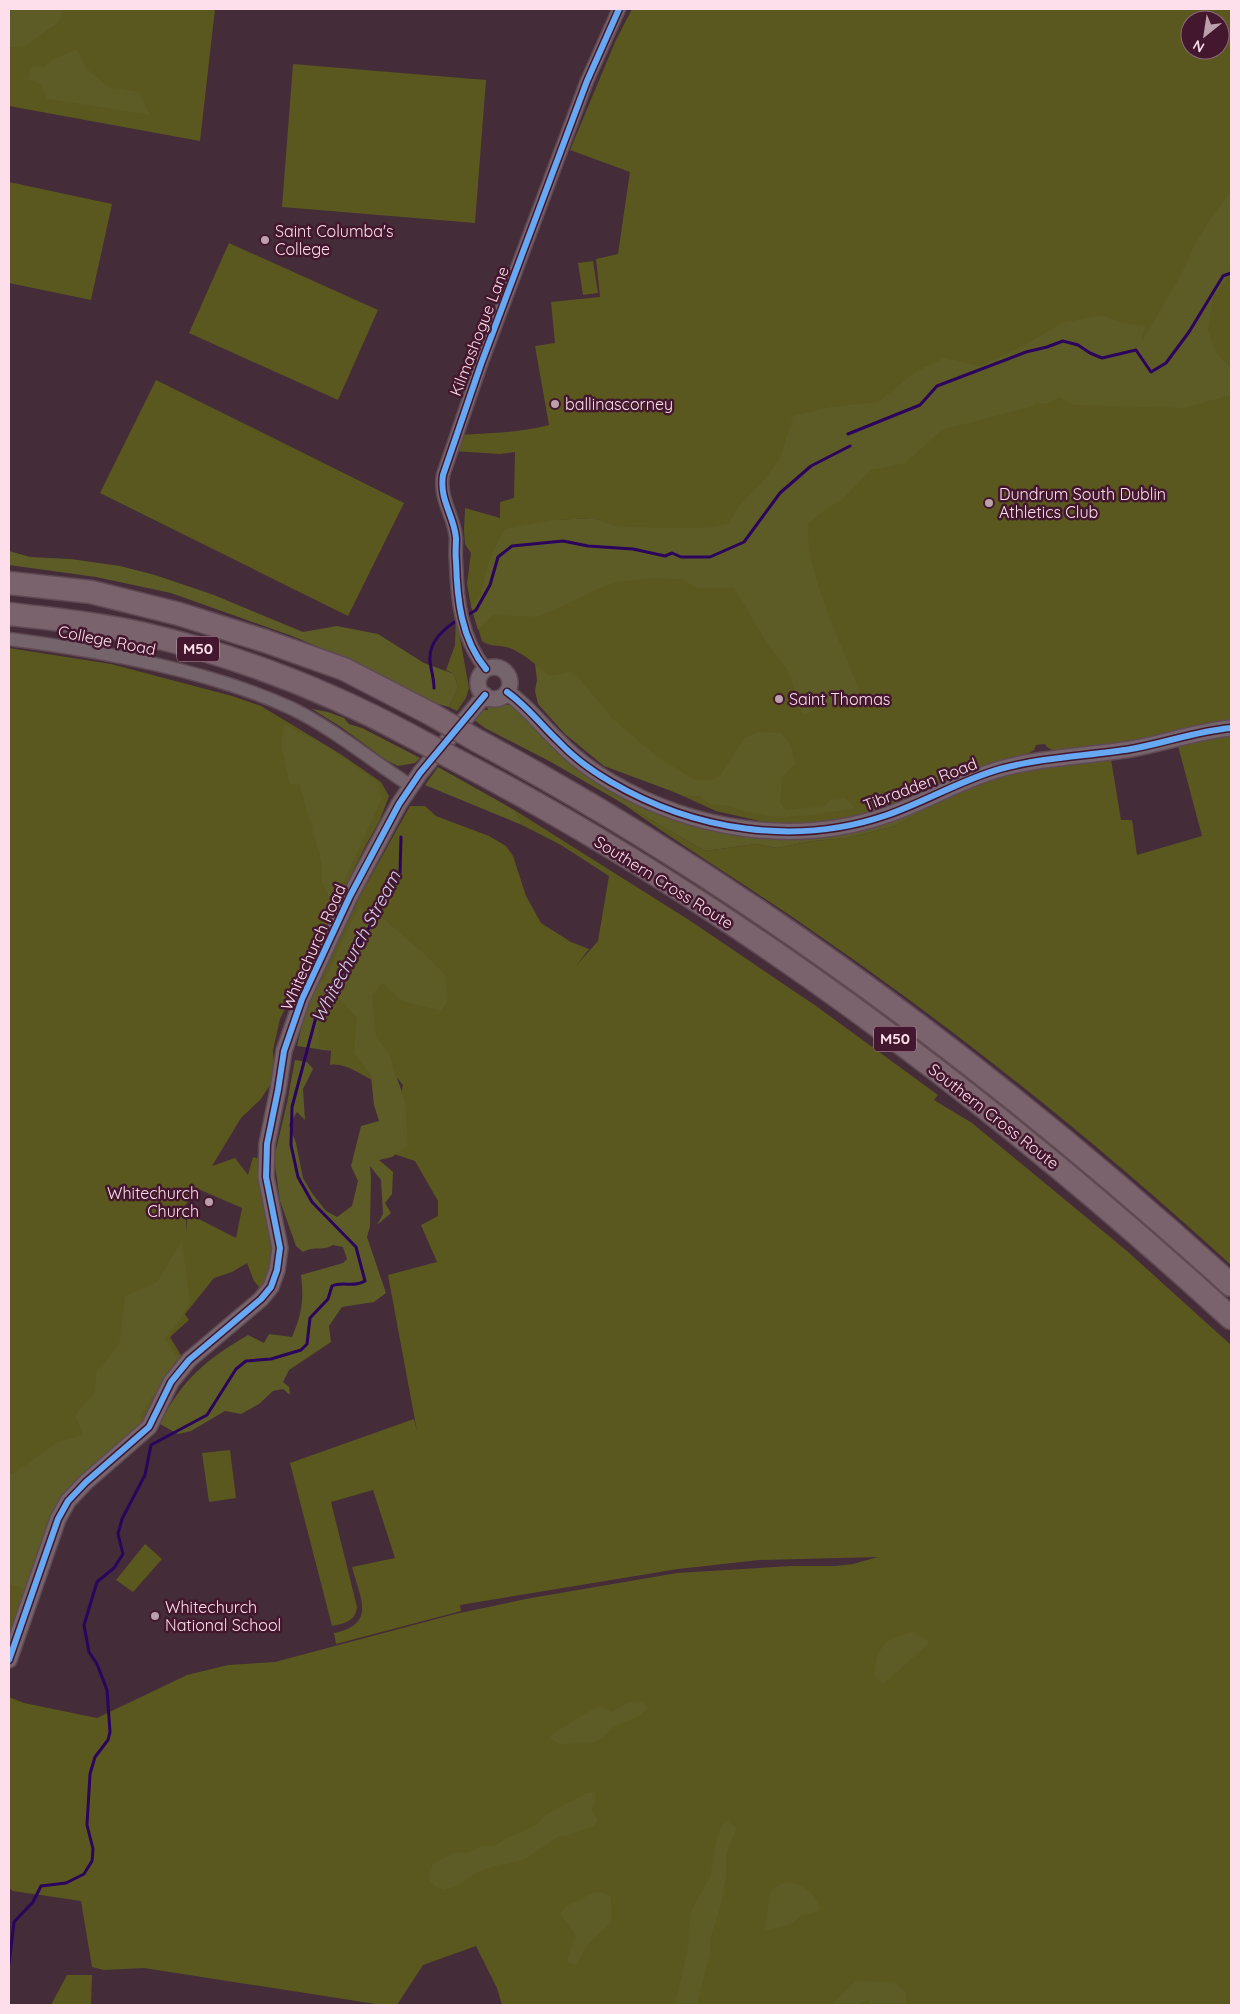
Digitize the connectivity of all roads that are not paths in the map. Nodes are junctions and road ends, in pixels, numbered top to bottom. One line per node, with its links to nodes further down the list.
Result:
1 (619, 9): 5 (street, Kilmashogue Lane)
2 (9, 583): 10 (highway, Southern Cross Route / M50, bridge)
3 (9, 614): 11 (highway, Southern Cross Route / M50, bridge)
4 (9, 639): 9 (street, College Road)
5 (486, 669): 6 (street); 7 (street)
6 (507, 692): 7 (street); 8 (street, Tibradden Road)
7 (485, 695): 9 (street, Whitechurch Road)
8 (1231, 728)
9 (411, 786): 12 (street, Whitechurch Road)
10 (1231, 1285)
11 (1231, 1318)
12 (9, 1660)

